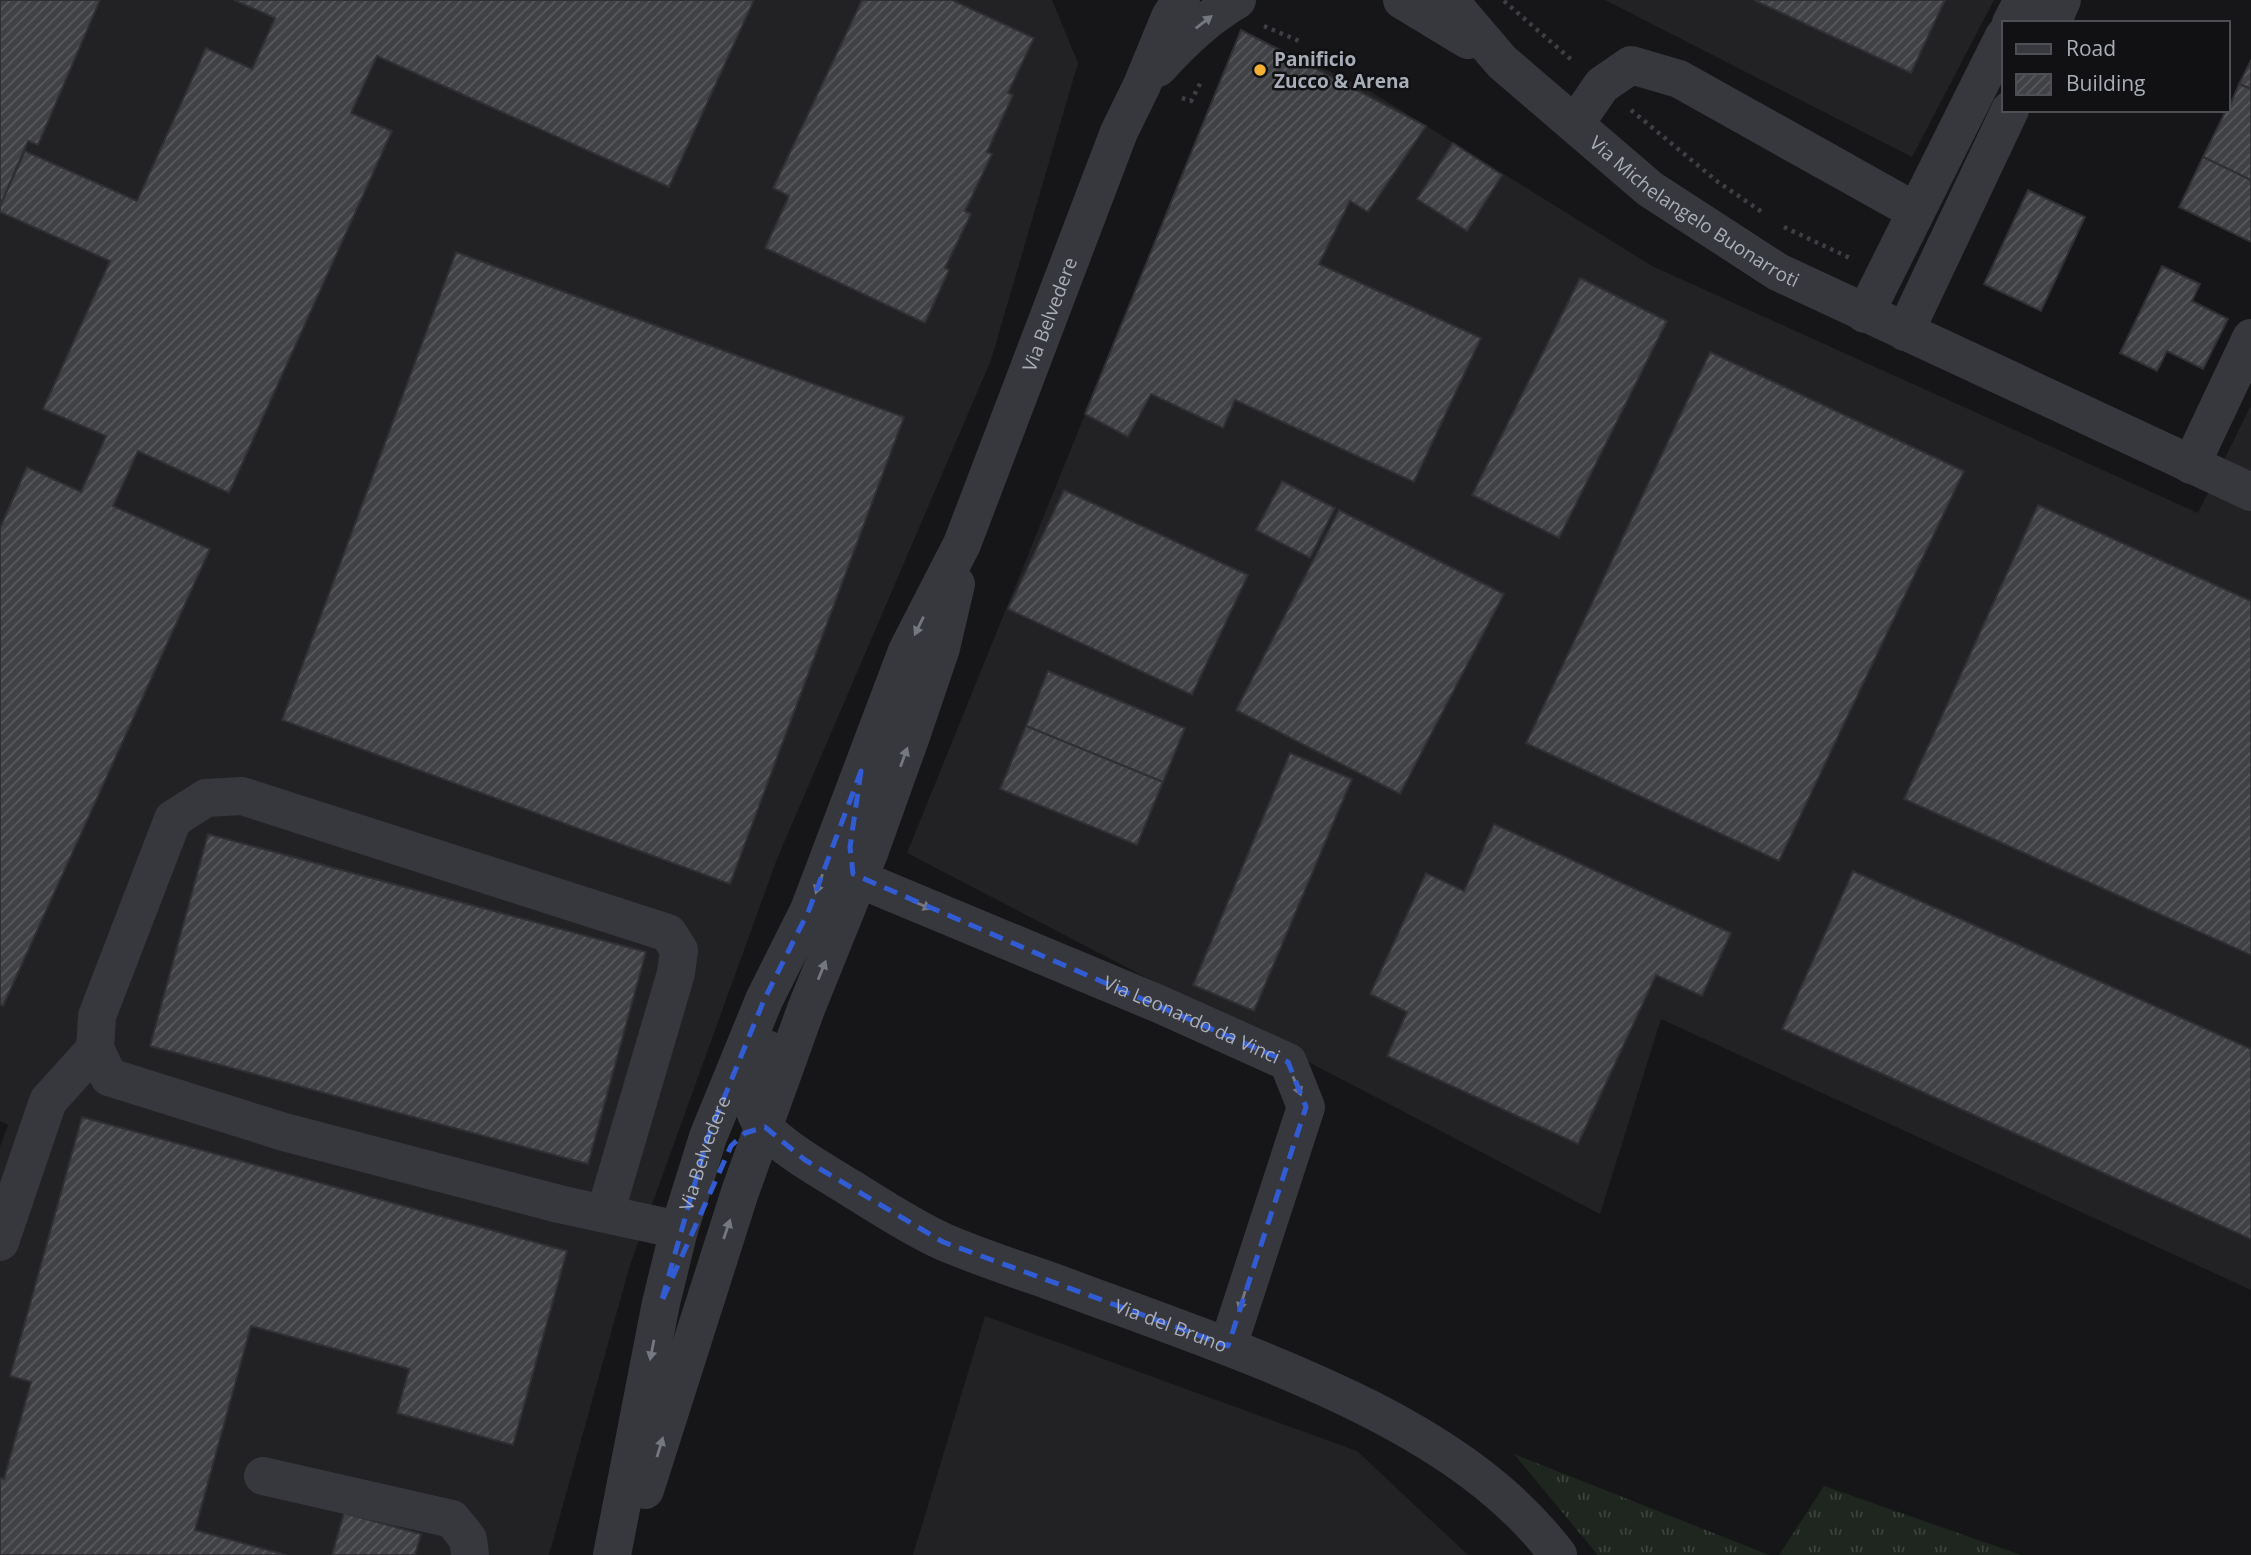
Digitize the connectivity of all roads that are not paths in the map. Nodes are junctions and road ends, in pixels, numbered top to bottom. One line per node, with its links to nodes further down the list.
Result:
1 (1181, 0): 11 (street, Via Belvedere)
2 (1237, 0): 11 (street, Via Belvedere, one-way to 2)
3 (1402, 0): 10 (street, Via Michelangelo Buonarroti)
4 (1449, 0): 10 (street, Via Michelangelo Buonarroti)
5 (2023, 0): 7 (street)
6 (2062, 0): 8 (street)
7 (2012, 21)
8 (2053, 21)
9 (2002, 40): 14 (street)
10 (1502, 62): 13 (street, Via Michelangelo Buonarroti)
11 (1142, 85): 20 (street, Via Belvedere)
12 (2009, 112): 16 (street)
13 (1575, 124): 14 (street); 15 (street, Via Michelangelo Buonarroti)
14 (1915, 211): 15 (street)
15 (1865, 314): 16 (street, Via Michelangelo Buonarroti)
16 (1905, 332): 18 (street, Via Michelangelo Buonarroti)
17 (2251, 338): 18 (street)
18 (2190, 465): 19 (street, Via Michelangelo Buonarroti)
19 (2251, 492)
20 (962, 544): 21 (street, Via Belvedere, one-way to 21); 22 (street, Via Belvedere, one-way to 20)
21 (861, 771): 22 (street, Via Belvedere); 23 (street, Via Belvedere, one-way to 23)
22 (859, 879): 25 (street, Via Belvedere, one-way to 22); 30 (street, Via Leonardo da Vinci, one-way to 30)
23 (795, 940): 25 (street); 27 (street, Via Belvedere)
24 (95, 1049): 26 (street); 26 (street); 28 (street)
25 (765, 1127): 29 (street); 30 (street, Via del Bruno); 33 (street, Via Belvedere, one-way to 25)
26 (605, 1214): 27 (street)
27 (678, 1230): 29 (street, Via Belvedere)
28 (0, 1242)
29 (661, 1303): 33 (street, Via Belvedere, one-way to 33)
30 (1228, 1346): 34 (street, Via del Bruno)
31 (263, 1476): 32 (street)
32 (470, 1555)
33 (614, 1555)
34 (1558, 1555)

